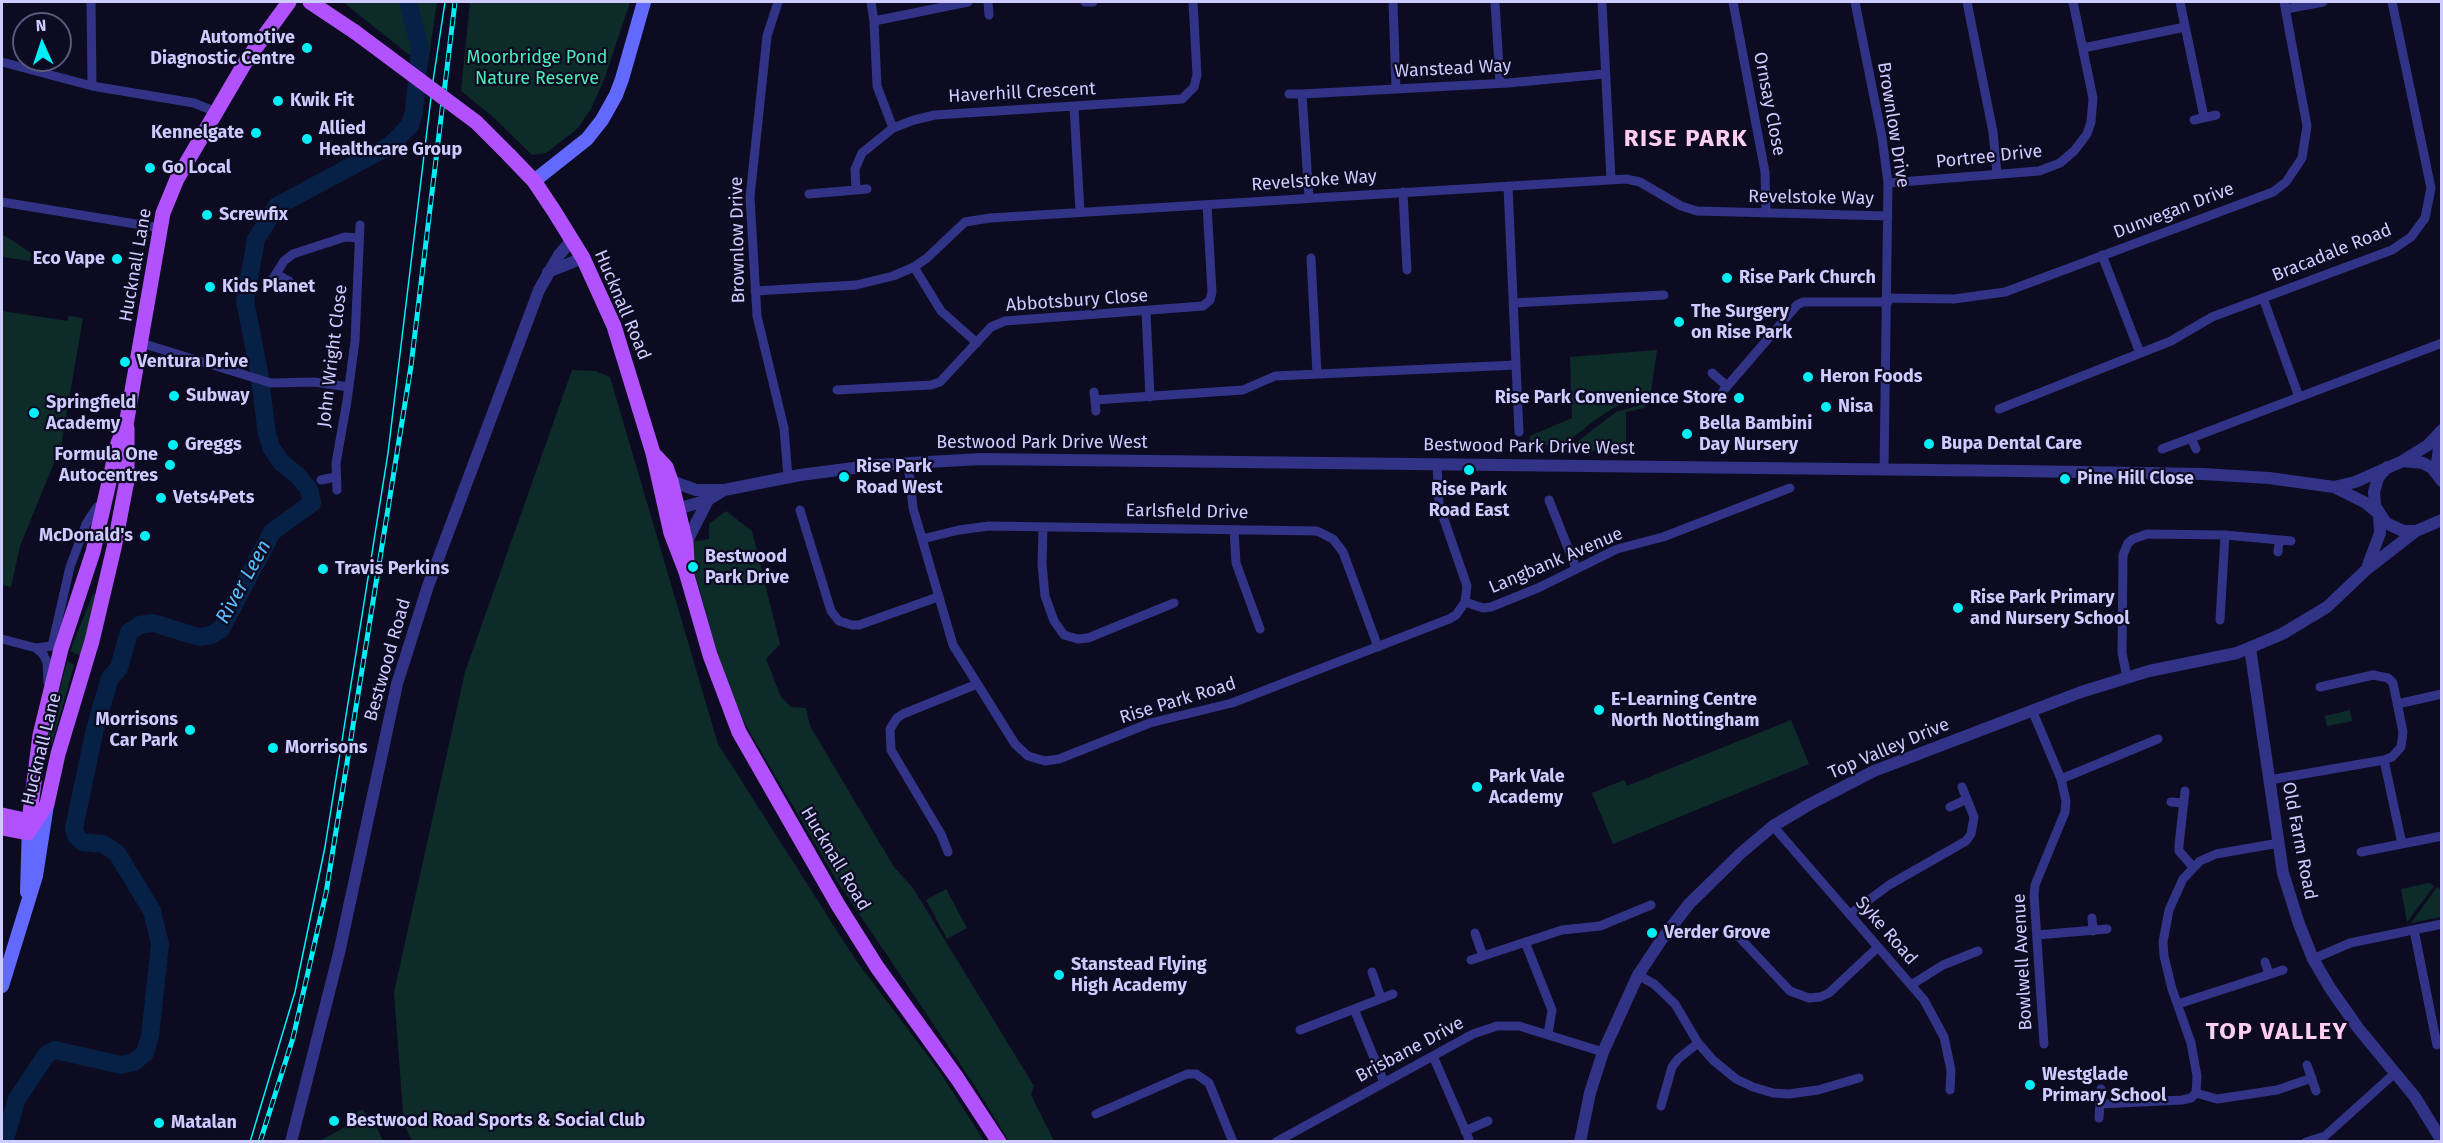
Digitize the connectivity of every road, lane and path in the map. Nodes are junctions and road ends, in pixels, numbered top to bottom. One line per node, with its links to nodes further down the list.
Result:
1 (91, 2): 30 (street)
2 (289, 2): 35 (main road, Hucknall Lane)
3 (310, 2): 42 (main road, Hucknall Road, bridge)
4 (644, 2): 42 (main road)
5 (778, 2): 70 (street, Brownlow Drive)
6 (871, 2): 24 (street)
7 (968, 2): 24 (street)
8 (988, 2): 23 (street)
9 (1085, 2): 10 (street)
10 (1093, 2)
11 (1193, 2): 34 (street, Haverhill Crescent)
12 (1393, 2): 31 (street)
13 (1495, 2): 29 (street)
14 (1602, 2): 28 (street)
15 (1733, 2): 53 (street, Ornsay Close)
16 (1855, 2): 43 (street, Brownlow Drive)
17 (1967, 2): 40 (street)
18 (2073, 2): 26 (street, Portree Drive)
19 (2180, 2): 25 (street)
20 (2323, 2): 22 (street)
21 (2392, 2): 73 (street, Bracadale Road)
22 (2285, 5): 59 (street, Dunvegan Drive)
23 (988, 15)
24 (874, 21): 39 (street)
25 (2185, 27): 26 (street); 37 (street)
26 (2083, 48): 40 (street, Portree Drive)
27 (2, 62): 30 (street)
28 (1605, 74): 29 (street, Wanstead Way); 41 (street)
29 (1500, 83): 31 (street, Wanstead Way)
30 (92, 86): 35 (street)
31 (1396, 89): 32 (street, Wanstead Way)
32 (1302, 93): 33 (street, Wanstead Way); 49 (street)
33 (1289, 94)
34 (1074, 107): 39 (street, Haverhill Crescent); 52 (street)
35 (216, 112): 56 (main road, Hucknall Lane)
36 (2216, 115): 37 (street)
37 (2204, 117): 38 (street)
38 (2194, 120)
39 (893, 128): 46 (street, Haverhill Crescent)
40 (1997, 174): 43 (street, Portree Drive)
41 (1611, 179): 44 (street, Revelstoke Way); 53 (street, Revelstoke Way)
42 (534, 181): 58 (main road, Hucknall Road)
43 (1888, 183): 54 (street, Brownlow Drive)
44 (1508, 186): 47 (street, Revelstoke Way); 75 (street)
45 (867, 189): 46 (street)
46 (856, 190): 48 (street)
47 (1403, 192): 49 (street, Revelstoke Way); 65 (street)
48 (808, 194)
49 (1309, 198): 51 (street, Revelstoke Way)
50 (2, 202): 56 (street)
51 (1207, 205): 52 (street, Revelstoke Way); 77 (street, Abbotsbury Close)
52 (1080, 213): 62 (street, Revelstoke Way)
53 (1766, 213): 54 (street, Revelstoke Way)
54 (1888, 216): 74 (street, Brownlow Drive)
55 (360, 225): 57 (street, John Wright Close)
56 (160, 228): 78 (main road, Hucknall Lane)
57 (359, 238): 67 (street); 86 (street, John Wright Close)
58 (572, 240): 60 (main road, Hucknall Road); 66 (street, Bestwood Road)
59 (2102, 255): 74 (street, Dunvegan Drive); 81 (street)
60 (583, 258): 66 (street); 115 (main road, Hucknall Road)
61 (1311, 258): 63 (street)
62 (914, 267): 70 (street, Revelstoke Way); 79 (street)
63 (1312, 268): 64 (street); 84 (street)
64 (1322, 268)
65 (1407, 270)
66 (548, 272): 244 (street, Bestwood Road)
67 (276, 274): 68 (street); 69 (street)
68 (289, 281)
69 (269, 285)
70 (755, 291): 107 (street, Brownlow Drive)
71 (1651, 295): 72 (street); 75 (street); 76 (street)
72 (1664, 295)
73 (2263, 298): 81 (street, Bracadale Road); 89 (street)
74 (1888, 300): 85 (street, Dunvegan Drive); 105 (street, Brownlow Drive)
75 (1514, 303): 82 (street)
76 (1652, 307)
77 (1146, 312): 79 (street, Abbotsbury Close); 88 (street)
78 (141, 343): 86 (street); 95 (main road, Hucknall Lane)
79 (977, 343): 87 (street, Abbotsbury Close)
80 (2442, 343): 89 (street)
81 (2140, 353): 91 (street, Bracadale Road)
82 (1516, 365): 84 (street); 93 (street)
83 (1712, 373): 85 (street)
84 (1317, 374): 88 (street)
85 (1727, 386): 90 (street, Dunvegan Drive)
86 (349, 387): 106 (street, John Wright Close)
87 (837, 390)
88 (1150, 397): 92 (street)
89 (2299, 397): 98 (street)
90 (1720, 398)
91 (1999, 409)
92 (1096, 411)
93 (1519, 419): 94 (street); 97 (street)
94 (1507, 420)
95 (126, 425): 119 (main road, Hucknall Lane); 138 (main road, Hucknall Lane)
96 (2441, 431): 101 (street, Bestwood Park Drive West); 108 (street)
97 (1520, 432)
98 (2191, 438): 99 (street); 100 (street)
99 (2162, 449)
100 (2196, 449)
101 (2403, 461): 104 (street, Bestwood Park Drive West); 108 (street)
102 (908, 463): 103 (street, Bestwood Park Drive West); 107 (street, Bestwood Park Drive West); 129 (street, Rise Park Road)
103 (1437, 464): 105 (street, Bestwood Park Drive West); 140 (street)
104 (2387, 467): 110 (street, Bestwood Park Drive West); 122 (street)
105 (1884, 470): 110 (street, Bestwood Park Drive West)
106 (335, 477): 109 (street); 113 (street, John Wright Close)
107 (788, 477): 114 (street, Bestwood Park Drive West)
108 (2440, 479)
109 (321, 480)
110 (2334, 487): 122 (street, Bestwood Park Drive West)
111 (1757, 489): 116 (street)
112 (1790, 489): 116 (street, Langbank Avenue)
113 (338, 490)
114 (724, 490): 115 (street); 117 (street)
115 (670, 499): 117 (street); 132 (main road, Hucknall Road); 137 (main road, Hucknall Road)
116 (1761, 499): 135 (street, Langbank Avenue)
117 (708, 500): 132 (street)
118 (1549, 500): 135 (street)
119 (104, 504): 133 (main road, Hucknall Lane); 149 (street, Hucknall Lane)
120 (2442, 509): 124 (street)
121 (800, 510): 139 (street)
122 (2378, 514): 127 (street, Bestwood Park Drive West); 136 (street, Top Valley Drive)
123 (2442, 520): 124 (street)
124 (2429, 525): 127 (street)
125 (1043, 527): 126 (street, Earlsfield Drive); 129 (street, Earlsfield Drive); 141 (street)
126 (1234, 530): 145 (street); 147 (street, Earlsfield Drive)
127 (2416, 531): 136 (street, Top Valley Drive)
128 (2225, 535): 130 (street); 142 (street); 152 (street)
129 (922, 539): 139 (street, Rise Park Road)
130 (2279, 540): 131 (street); 134 (street)
131 (2291, 541)
132 (686, 543): 137 (main road, Hucknall Road)
133 (93, 552): 138 (main road); 149 (main road, Hucknall Lane)
134 (2278, 552)
135 (1576, 568): 140 (street, Langbank Avenue)
136 (2367, 569): 150 (street, Top Valley Drive)
137 (686, 572): 245 (main road, Hucknall Road)
138 (106, 575): 149 (main road, Hucknall Lane); 151 (main road, Hucknall Lane)
139 (938, 597): 153 (street, Rise Park Road)
140 (1465, 602): 147 (street, Rise Park Road)
141 (1174, 603)
142 (2221, 608): 143 (street); 144 (street)
143 (2232, 608)
144 (2220, 620)
145 (1260, 628)
146 (2, 639): 148 (street)
147 (1378, 647): 153 (street, Rise Park Road)
148 (36, 648): 149 (street); 156 (street)
149 (56, 648): 151 (main road); 156 (main road, Hucknall Lane)
150 (2250, 648): 152 (street, Top Valley Drive); 166 (street, Old Farm Road)
151 (83, 667): 162 (main road, Hucknall Lane)
152 (2127, 677): 158 (street, Top Valley Drive)
153 (977, 684): 180 (street)
154 (2320, 687): 157 (street)
155 (2442, 694): 157 (street)
156 (49, 699): 161 (main road, Hucknall Lane)
157 (2397, 704): 164 (street)
158 (2032, 710): 165 (street, Bowlwell Avenue); 174 (street, Top Valley Drive)
159 (2158, 739): 160 (street)
160 (2147, 744): 163 (street); 165 (street)
161 (37, 750): 162 (main road); 176 (main road, Hucknall Lane)
162 (58, 754): 176 (main road, Hucknall Lane)
163 (2152, 755)
164 (2384, 760): 166 (street); 179 (street)
165 (2061, 779): 191 (street, Bowlwell Avenue)
166 (2269, 780): 178 (street, Old Farm Road)
167 (1962, 787): 169 (street)
168 (2185, 791): 171 (street)
169 (1966, 800): 172 (street); 184 (street)
170 (2171, 802): 171 (street)
171 (2184, 803): 182 (street)
172 (1950, 807)
173 (2, 815): 176 (main road)
174 (1773, 826): 184 (street, Syke Road); 207 (street, Top Valley Drive)
175 (2, 828): 176 (main road)
176 (34, 829): 208 (main road, Hucknall Lane)
177 (2442, 836): 179 (street)
178 (2279, 843): 182 (street); 201 (street, Old Farm Road)
179 (2402, 844): 181 (street)
180 (948, 852)
181 (2361, 852)
182 (2193, 867): 212 (street)
183 (1651, 906): 194 (street)
184 (1850, 914): 197 (street, Syke Road)
185 (2092, 918): 189 (street)
186 (2442, 924): 188 (street)
187 (2107, 929): 189 (street)
188 (2414, 930): 201 (street); 218 (street)
189 (2093, 931): 191 (street)
190 (1475, 933): 200 (street)
191 (2037, 935): 217 (street, Bowlwell Avenue)
192 (1738, 936): 196 (street)
193 (1756, 938): 196 (street)
194 (1525, 942): 200 (street); 215 (street)
195 (1962, 944): 199 (street)
196 (1748, 946): 197 (street)
197 (1878, 947): 209 (street, Syke Road)
198 (1978, 951): 199 (street)
199 (1966, 955): 209 (street)
200 (1483, 956): 202 (street)
201 (2313, 959): 224 (street, Old Farm Road)
202 (1471, 960)
203 (2265, 962): 206 (street)
204 (2283, 970): 206 (street)
205 (1372, 972): 211 (street)
206 (2269, 974): 212 (street)
207 (1638, 975): 216 (street); 219 (street, Top Valley Drive)
208 (3, 977)
209 (1911, 985): 222 (street, Syke Road)
210 (1393, 994): 211 (street)
211 (1381, 998): 213 (street)
212 (2178, 1004): 234 (street)
213 (1354, 1009): 214 (street); 228 (street)
214 (1300, 1030)
215 (1548, 1034): 219 (street, Brisbane Drive); 220 (street, Brisbane Drive)
216 (1698, 1043): 227 (street); 232 (street)
217 (2044, 1044)
218 (2437, 1045)
219 (1603, 1052): 248 (street, Top Valley Drive)
220 (1433, 1056): 228 (street, Brisbane Drive); 242 (street)
221 (2307, 1065): 226 (street)
222 (1951, 1070): 223 (street); 230 (street, Syke Road)
223 (1962, 1070)
224 (2395, 1073): 243 (street, Old Farm Road); 249 (street)
225 (1859, 1078): 227 (street)
226 (2312, 1078): 231 (street); 234 (street)
227 (1849, 1081): 233 (street)
228 (1384, 1083): 247 (street, Brisbane Drive)
229 (2102, 1089): 236 (street)
230 (1950, 1090)
231 (2316, 1091)
232 (1665, 1093): 235 (street); 237 (street)
233 (1852, 1093)
234 (2196, 1093): 236 (street)
235 (1676, 1096)
236 (2100, 1104): 240 (street)
237 (1661, 1106)
238 (1107, 1109): 239 (street); 241 (street); 246 (street)
239 (1096, 1114)
240 (2099, 1118)
241 (1112, 1120)
242 (1488, 1121)
243 (2440, 1136)
244 (291, 1142)
245 (999, 1142)
246 (1233, 1142)
247 (1276, 1142)
248 (1580, 1142)
249 (2306, 1142)

